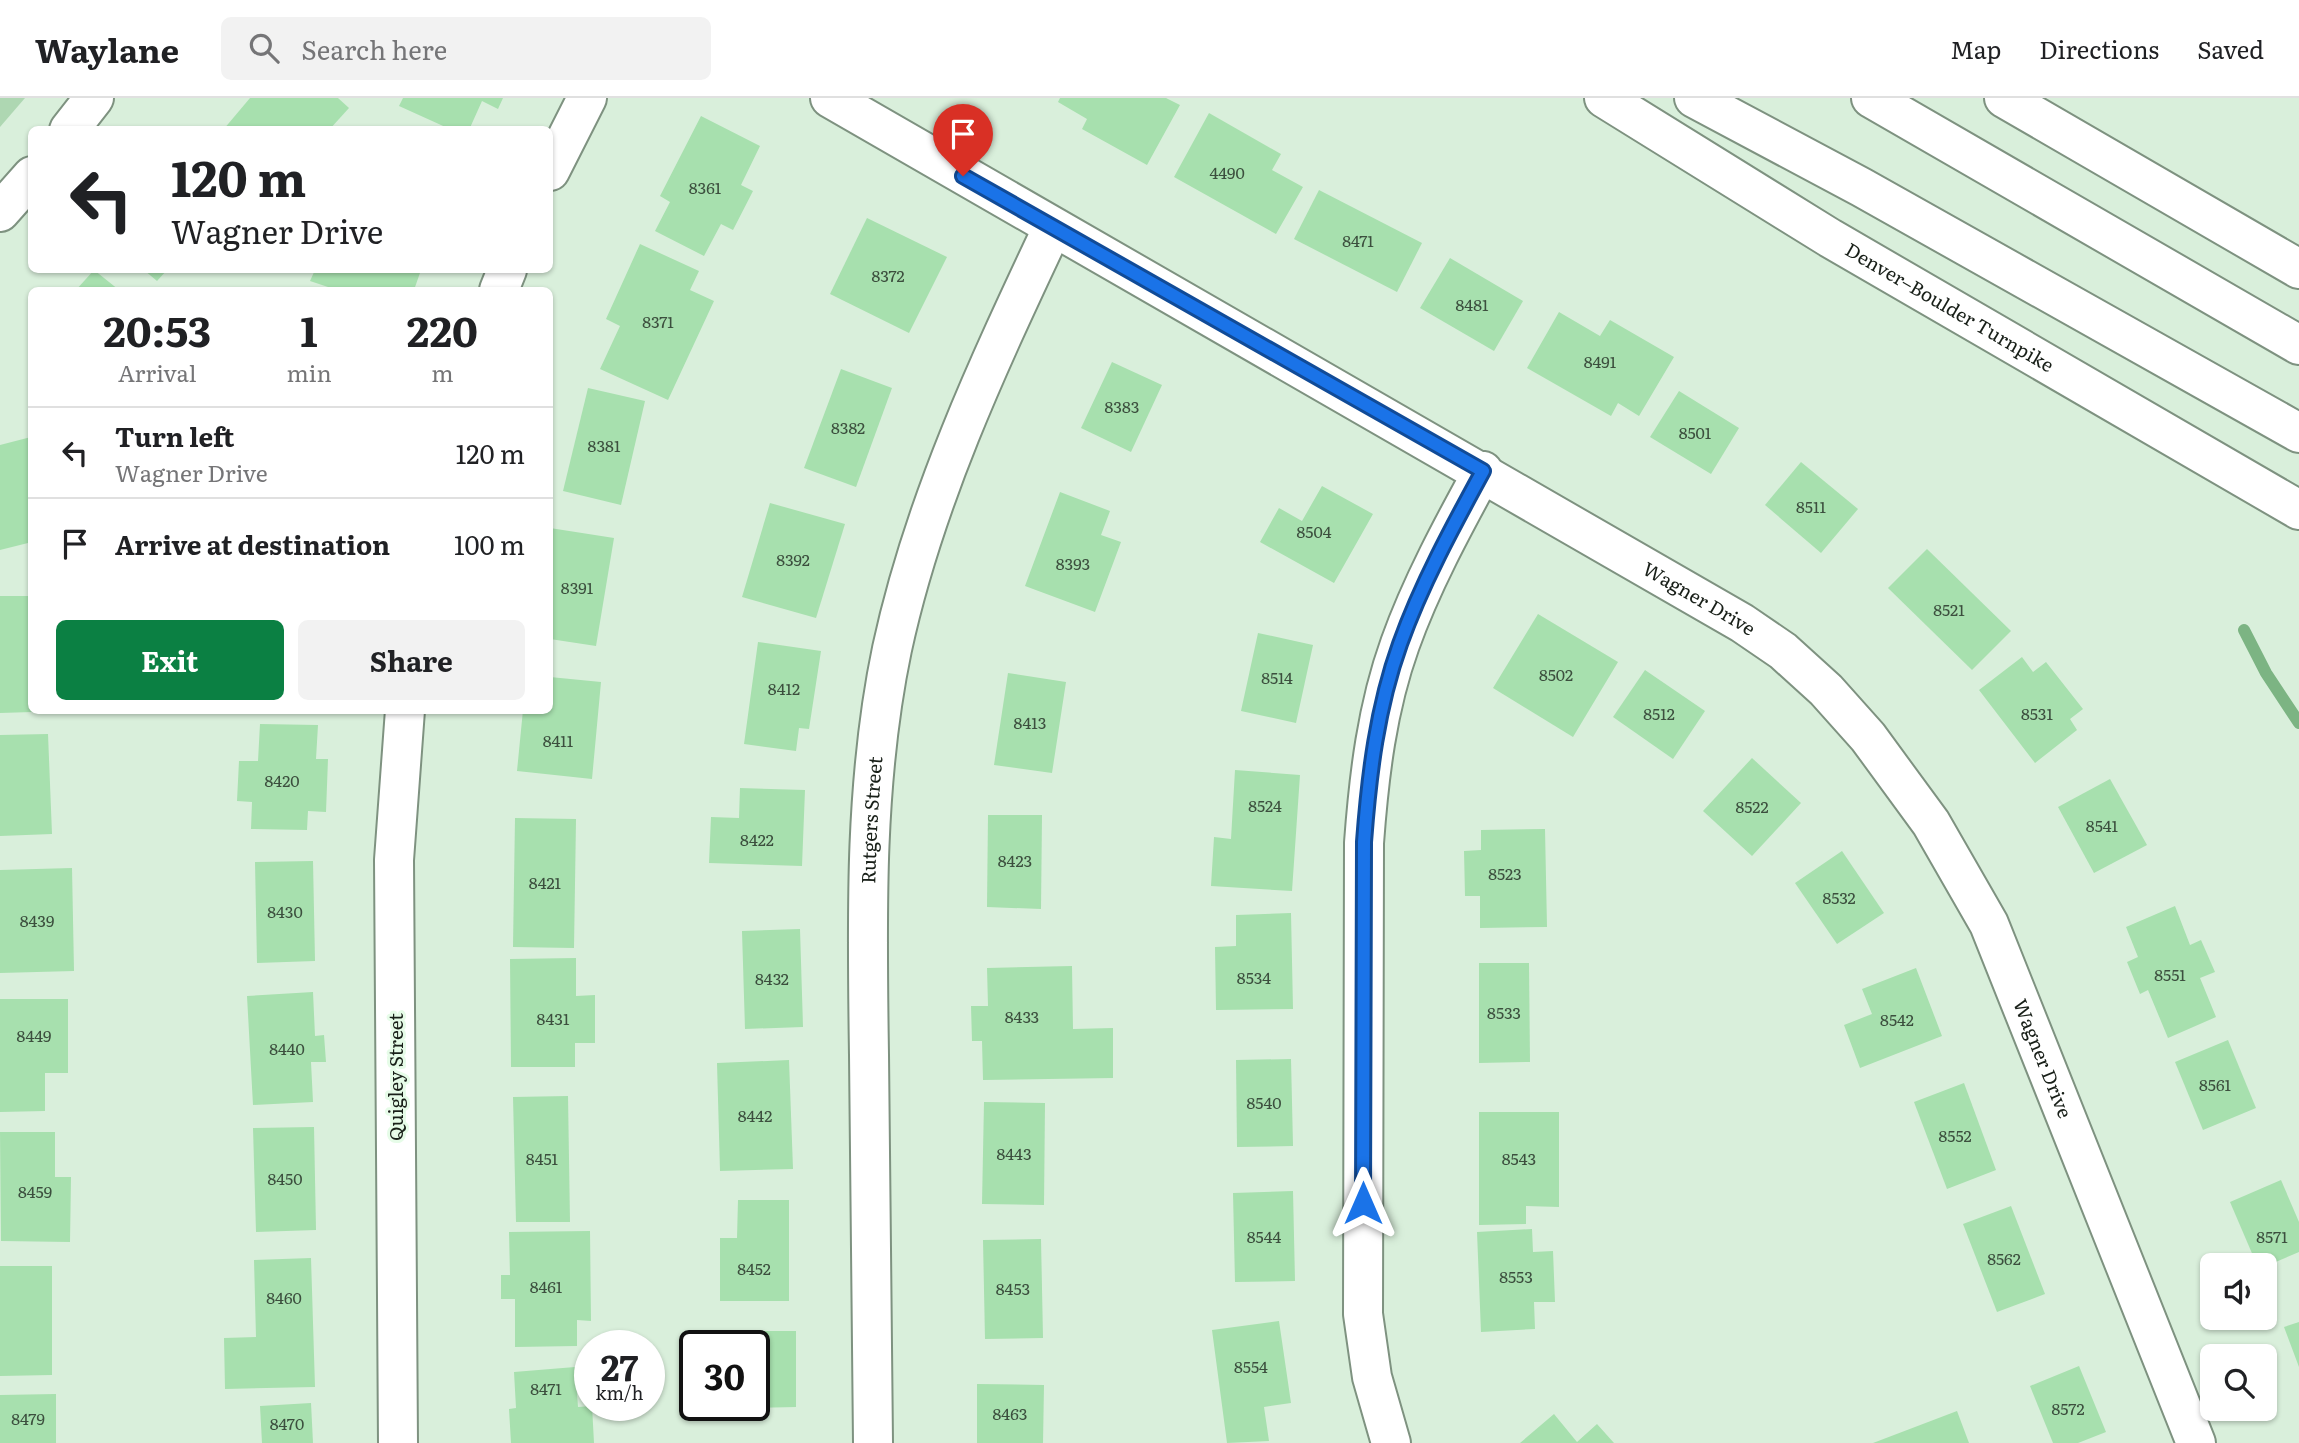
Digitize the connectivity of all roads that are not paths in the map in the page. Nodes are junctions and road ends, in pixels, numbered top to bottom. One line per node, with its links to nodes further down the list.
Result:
1 (94, 98): 8 (main road)
2 (586, 98): 9 (main road)
3 (830, 98): 12 (main road, Wagner Drive)
4 (1604, 98): 17 (main road, Denver–Boulder Turnpike)
5 (1694, 98): 15 (main road)
6 (1871, 98): 14 (main road)
7 (2004, 98): 13 (main road)
8 (72, 126)
9 (553, 165)
10 (28, 180): 11 (main road)
11 (0, 212)
12 (1052, 229): 16 (main road, Wagner Drive); 20 (main road, Rutgers Street)
13 (2299, 269)
14 (2299, 345)
15 (2299, 433)
16 (1483, 471): 21 (main road); 22 (main road, Wagner Drive)
17 (2299, 510)
18 (405, 714): 19 (main road, Quigley Street)
19 (398, 1443)
20 (873, 1443)
21 (1391, 1443)
22 (2196, 1443)

